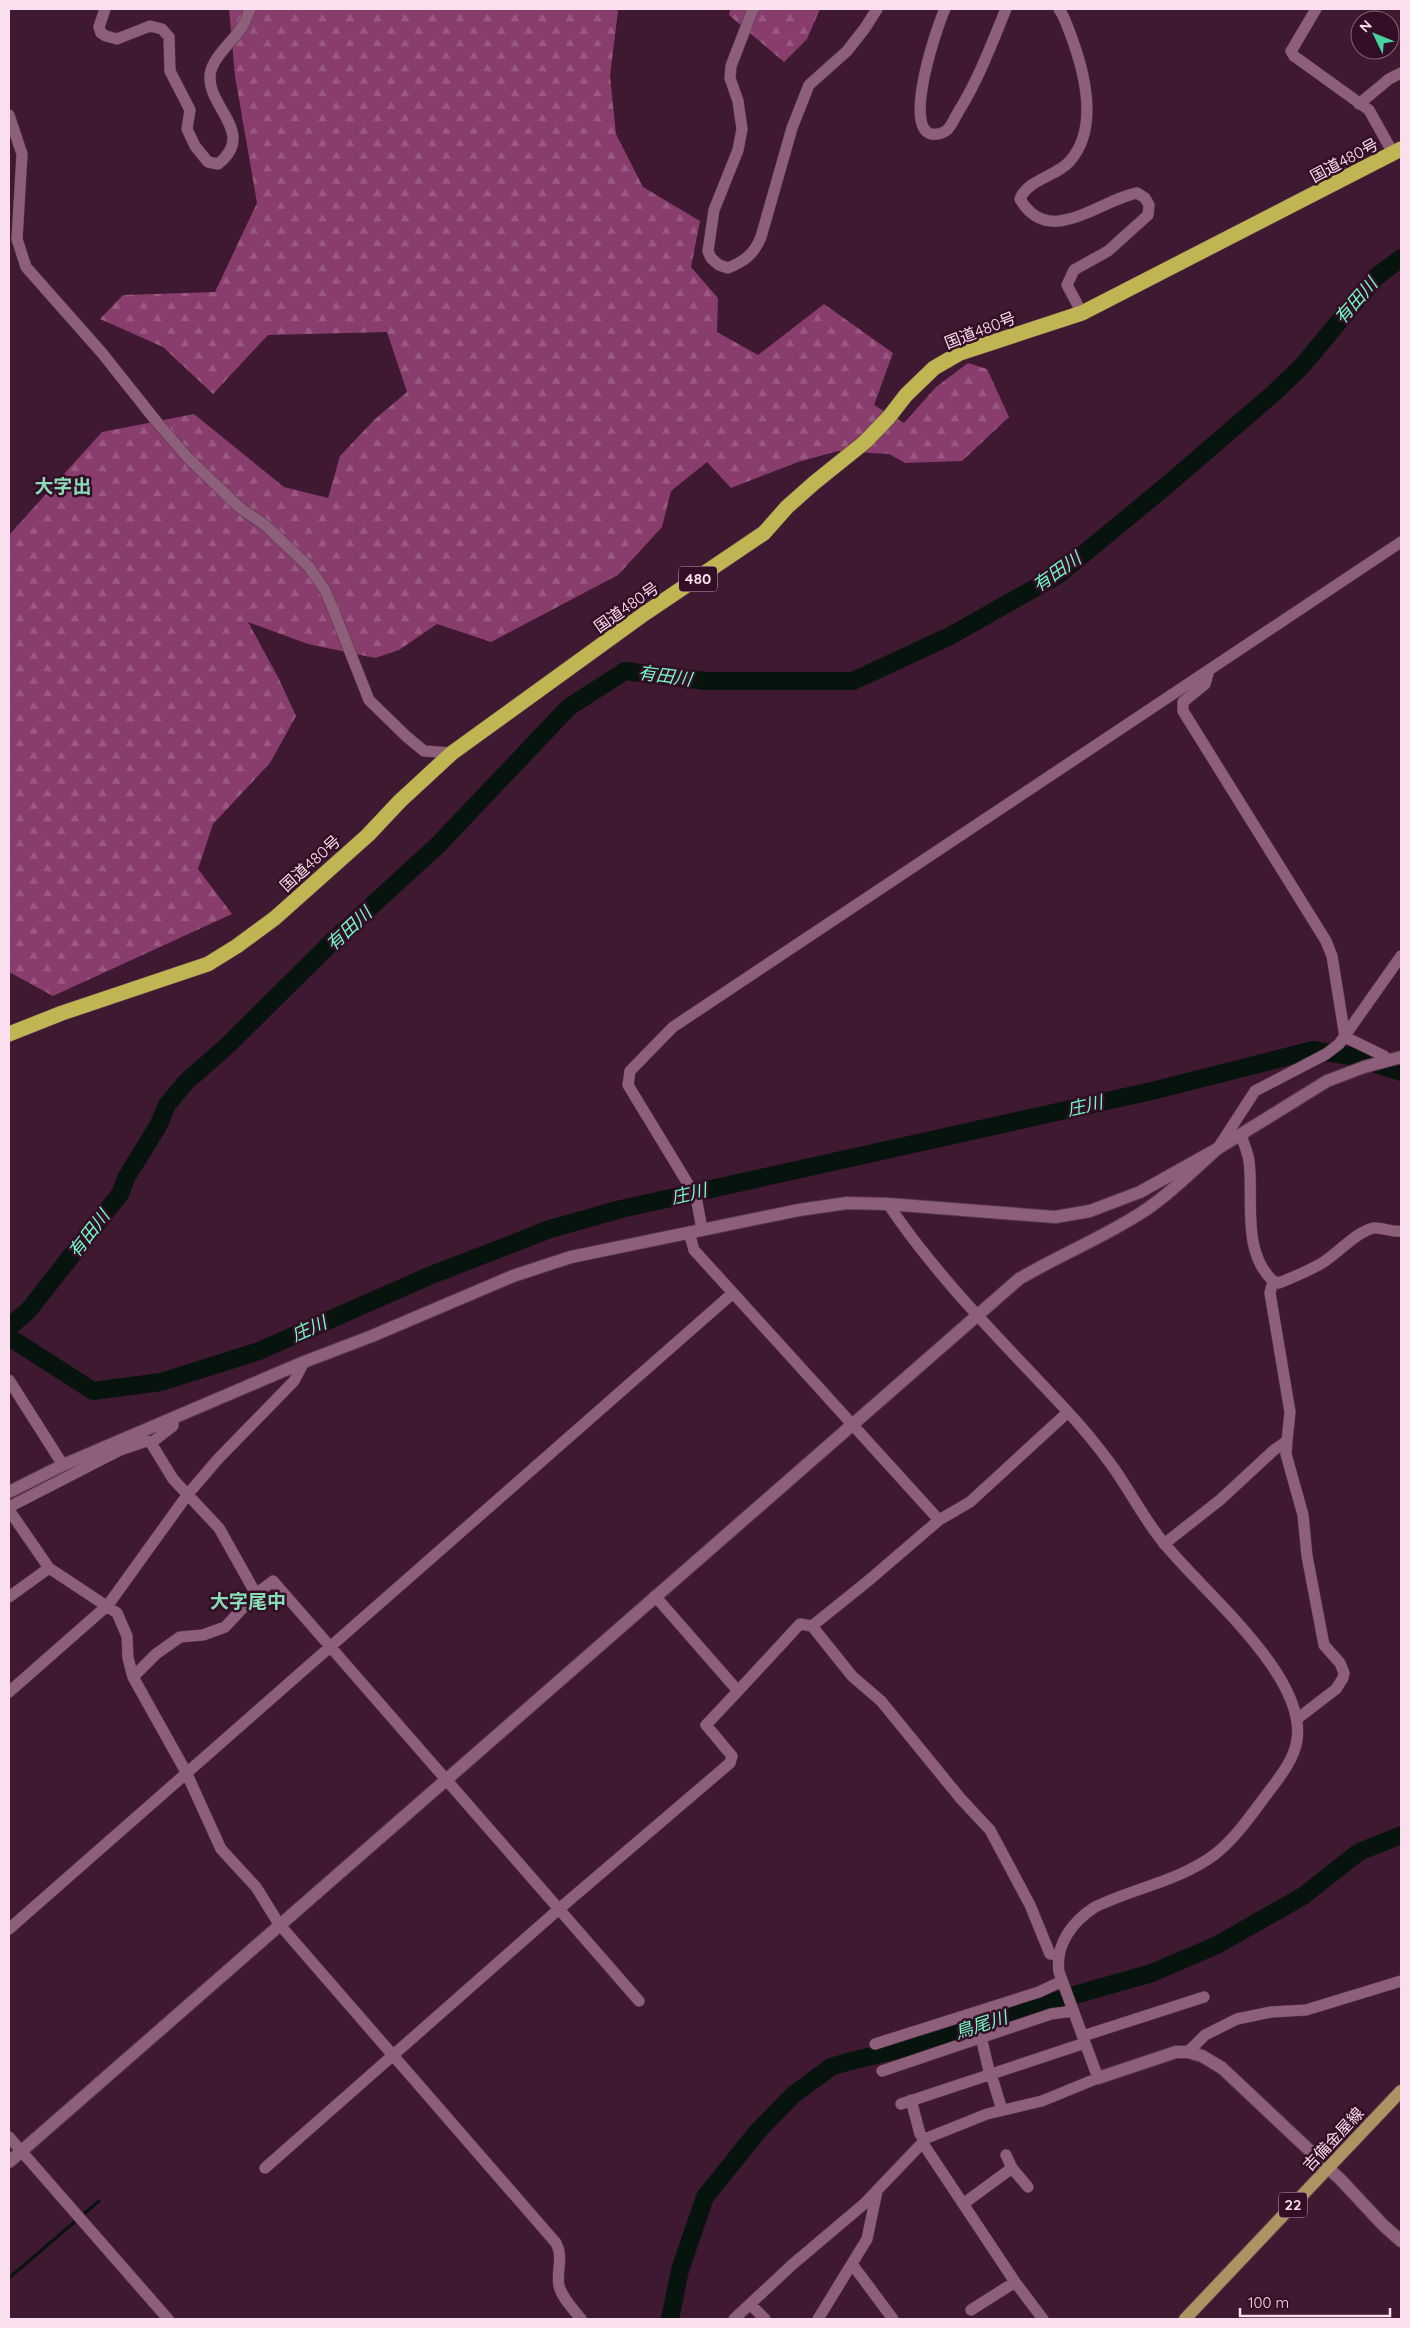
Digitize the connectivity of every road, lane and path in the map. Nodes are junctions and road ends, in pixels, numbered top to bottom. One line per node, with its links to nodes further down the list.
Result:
1 (105, 9): 2 (street)
2 (250, 9)
3 (752, 9): 4 (street)
4 (877, 9)
5 (945, 9): 6 (street)
6 (1006, 9)
7 (1059, 9): 13 (street)
8 (1316, 9): 10 (street)
9 (1401, 73): 10 (street)
10 (1359, 104): 12 (street)
11 (9, 115): 16 (street)
12 (1397, 151): 13 (highway, 国道480号 / 480)
13 (1082, 313): 16 (highway, 国道480号 / 480)
14 (1401, 542): 15 (street)
15 (1209, 670): 19 (street); 27 (street)
16 (452, 753): 18 (highway, 国道480号 / 480)
17 (1401, 956): 19 (street)
18 (9, 1034)
19 (1345, 1037): 21 (street); 23 (street)
20 (1401, 1057): 21 (street)
21 (1388, 1060): 22 (street)
22 (1241, 1134): 23 (street); 30 (street)
23 (1217, 1149): 24 (street); 26 (street)
24 (1123, 1198): 25 (street); 26 (street)
25 (888, 1204): 27 (street); 32 (street)
26 (1133, 1219): 32 (street)
27 (702, 1229): 28 (street)
28 (689, 1232): 31 (street); 33 (street)
29 (1401, 1232): 30 (street)
30 (1273, 1281): 38 (street)
31 (733, 1294): 37 (street); 52 (street)
32 (977, 1314): 35 (street); 37 (street)
33 (304, 1362): 36 (street); 42 (street)
34 (9, 1380): 40 (street)
35 (1068, 1412): 44 (street); 45 (street)
36 (173, 1419): 39 (street); 40 (street)
37 (851, 1425): 44 (street); 48 (street)
38 (1287, 1441): 45 (street); 56 (street)
39 (151, 1443): 42 (street); 43 (street)
40 (61, 1462): 41 (street)
41 (9, 1492)
42 (188, 1494): 47 (street); 50 (street)
43 (9, 1508): 46 (street)
44 (939, 1520): 51 (street)
45 (1164, 1544): 56 (street)
46 (49, 1568): 49 (street); 50 (street)
47 (256, 1594): 52 (street); 53 (street)
48 (655, 1596): 54 (street); 58 (street)
49 (9, 1597)
50 (108, 1606): 53 (street); 55 (street)
51 (812, 1626): 54 (street); 62 (street)
52 (331, 1647): 57 (street); 58 (street)
53 (133, 1677): 57 (street)
54 (738, 1691): 59 (street)
55 (9, 1692)
56 (1297, 1719): 62 (street)
57 (186, 1772): 60 (street); 61 (street)
58 (446, 1779): 59 (street); 60 (street)
59 (559, 1909): 66 (street); 72 (street)
60 (279, 1924): 72 (street); 80 (street)
61 (9, 1929)
62 (1058, 1955): 64 (street)
63 (1401, 1980): 71 (street)
64 (1063, 1984): 67 (street); 70 (street)
65 (1204, 1997): 69 (street)
66 (639, 2001)
67 (1072, 2008): 68 (street); 69 (street)
68 (981, 2037): 73 (street); 74 (street)
69 (1084, 2039): 74 (street); 75 (street)
70 (875, 2044)
71 (1188, 2052): 75 (street); 85 (street)
72 (394, 2056): 83 (street); 95 (street)
73 (882, 2071)
74 (990, 2074): 77 (street); 79 (street)
75 (1098, 2078): 77 (street)
76 (1401, 2091): 85 (main road, 吉備金屋線 / 22)
77 (1002, 2110): 79 (street)
78 (9, 2137): 80 (street)
79 (923, 2141): 87 (street); 88 (street)
80 (21, 2151): 82 (street); 94 (street)
81 (1006, 2155): 84 (street)
82 (9, 2162)
83 (265, 2168)
84 (1012, 2168): 86 (street); 88 (street)
85 (1328, 2168): 89 (street); 101 (main road, 吉備金屋線 / 22)
86 (1028, 2187)
87 (877, 2190): 90 (street); 92 (street)
88 (963, 2204): 91 (street)
89 (1401, 2241)
90 (852, 2264): 98 (street); 99 (street)
91 (1016, 2282): 93 (street); 100 (street)
92 (750, 2304): 96 (street); 97 (street)
93 (971, 2310)
94 (168, 2319)
95 (581, 2319)
96 (734, 2319)
97 (765, 2319)
98 (818, 2319)
99 (893, 2319)
100 (1043, 2319)
101 (1185, 2319)

